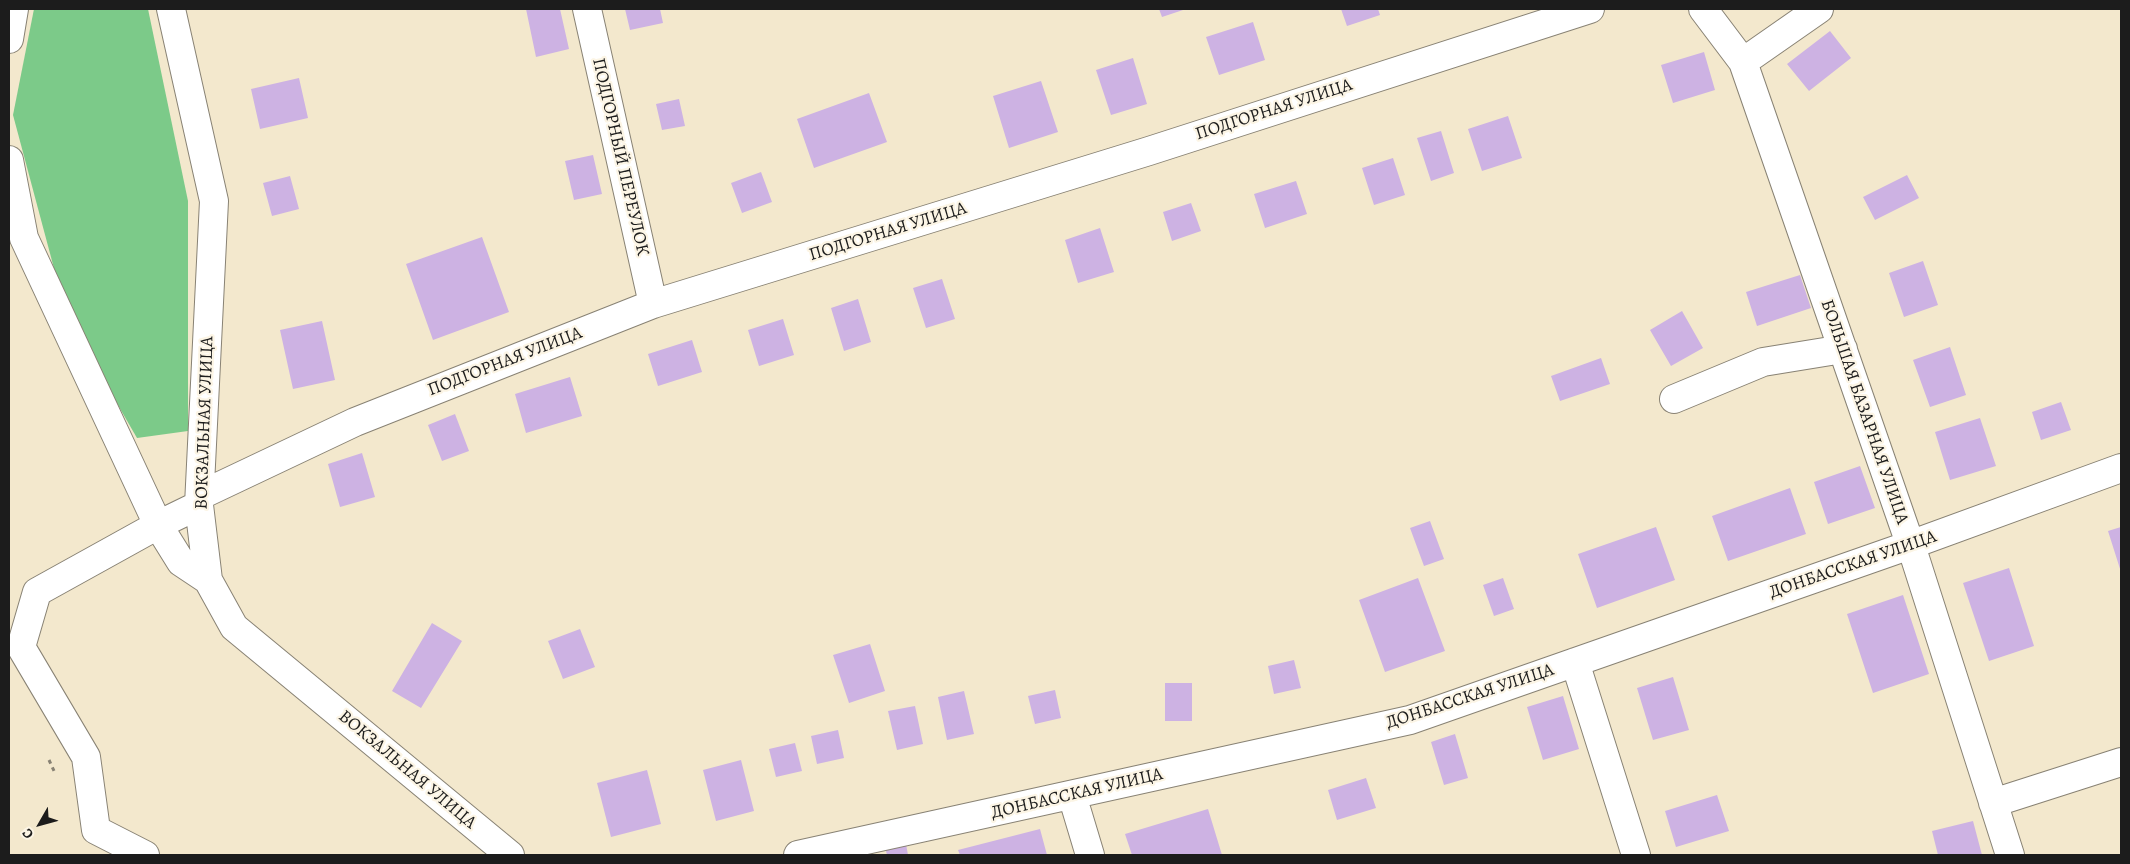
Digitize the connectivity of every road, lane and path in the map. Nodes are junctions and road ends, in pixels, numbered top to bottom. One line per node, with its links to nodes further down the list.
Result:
1 (14, 9): 7 (street)
2 (171, 9): 14 (street, ВОКЗАЛЬНАЯ УЛИЦА)
3 (587, 9): 10 (street, ПОДГОРНЫЙ ПЕРЕУЛОК)
4 (1590, 9): 10 (street, ПОДГОРНАЯ УЛИЦА)
5 (1703, 9): 8 (street, БОЛЬШАЯ БАЗАРНАЯ УЛИЦА)
6 (1819, 9): 8 (street)
7 (9, 39)
8 (1743, 62): 11 (street, БОЛЬШАЯ БАЗАРНАЯ УЛИЦА)
9 (9, 160): 15 (street)
10 (653, 304): 14 (street, ПОДГОРНАЯ УЛИЦА)
11 (1843, 349): 12 (street); 16 (street, БОЛЬШАЯ БАЗАРНАЯ УЛИЦА)
12 (1674, 399)
13 (2121, 468): 16 (street, ДОНБАССКАЯ УЛИЦА)
14 (200, 500): 15 (street, ПОДГОРНАЯ УЛИЦА); 17 (street, ВОКЗАЛЬНАЯ УЛИЦА)
15 (158, 525): 17 (street); 22 (street, ПОДГОРНАЯ УЛИЦА)
16 (1910, 545): 18 (street, ДОНБАССКАЯ УЛИЦА); 21 (street, БОЛЬШАЯ БАЗАРНАЯ УЛИЦА)
17 (208, 580): 25 (street, ВОКЗАЛЬНАЯ УЛИЦА)
18 (1575, 662): 20 (street, ДОНБАССКАЯ УЛИЦА); 28 (street)
19 (2121, 762): 21 (street)
20 (1072, 795): 23 (street, ДОНБАССКАЯ УЛИЦА); 27 (street)
21 (1993, 803): 29 (street, БОЛЬШАЯ БАЗАРНАЯ УЛИЦА)
22 (99, 843): 24 (street)
23 (863, 848): 26 (street, ДОНБАССКАЯ УЛИЦА)
24 (145, 855)
25 (510, 855)
26 (798, 855)
27 (1090, 855)
28 (1636, 855)
29 (2010, 855)

